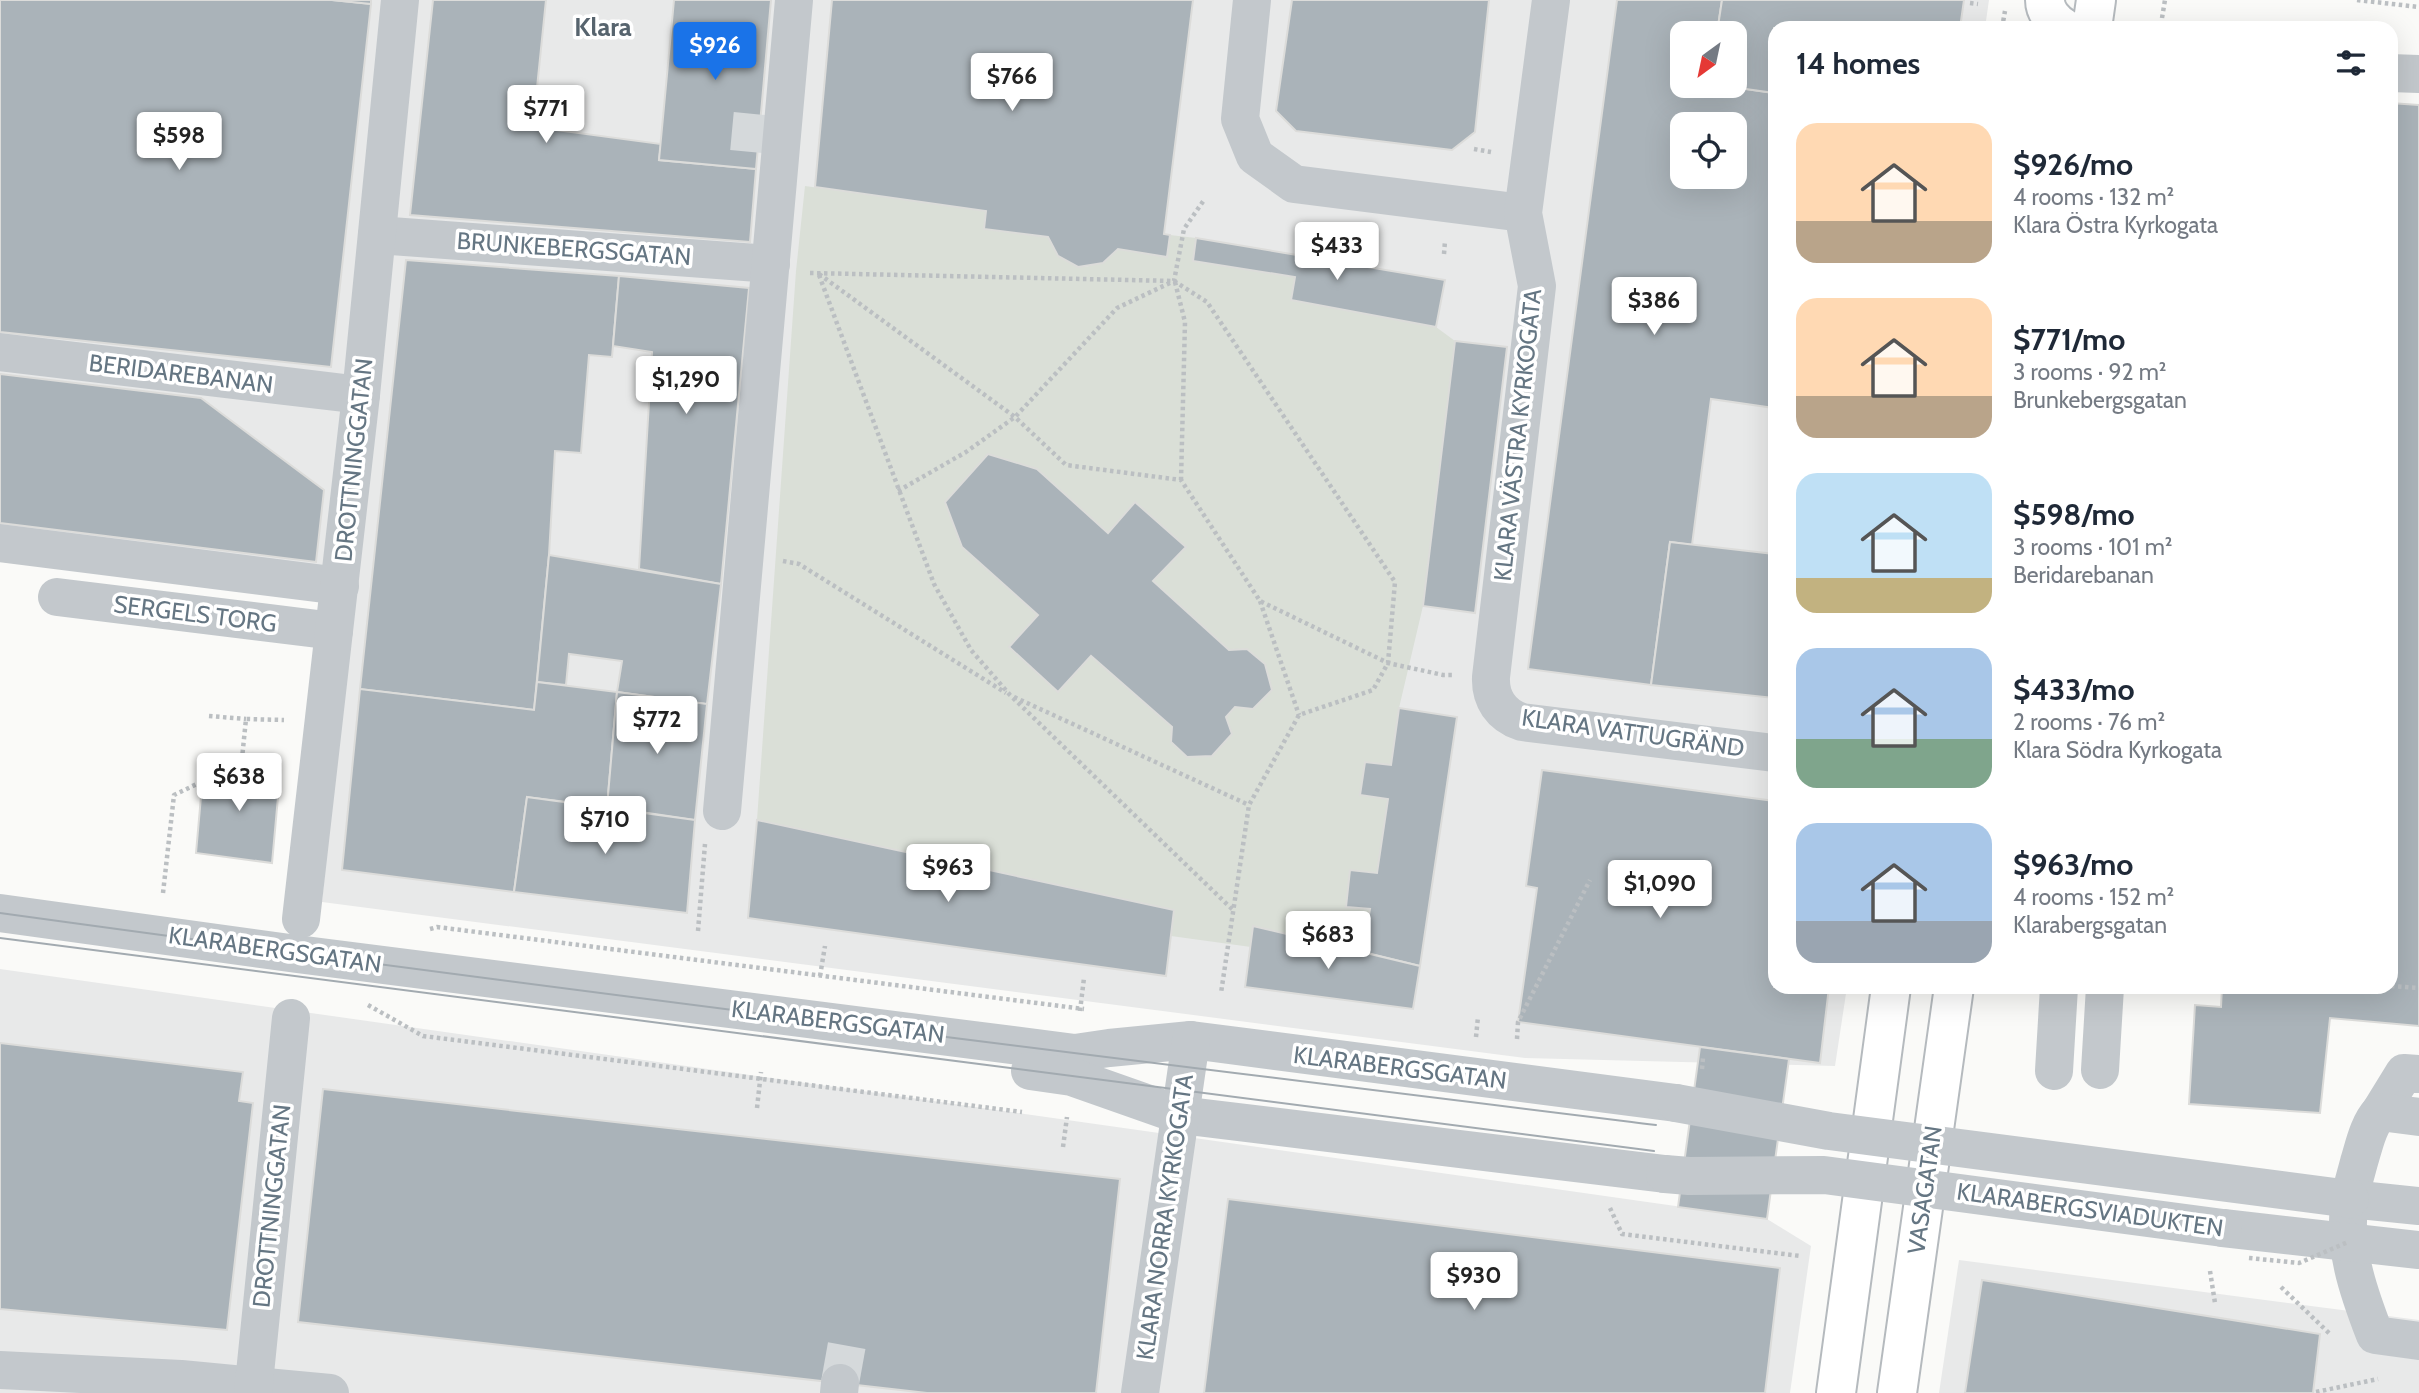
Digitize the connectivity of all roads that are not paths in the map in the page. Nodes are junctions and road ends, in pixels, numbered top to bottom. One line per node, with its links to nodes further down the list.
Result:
1 (400, 0): 14 (street, DROTTNINGGATAN)
2 (794, 0): 15 (street)
3 (1252, 0): 13 (street)
4 (1551, 0): 13 (street, KLARA VÄSTRA KYRKOGATA)
5 (2034, 0): 8 (main road)
6 (2045, 0): 9 (main road)
7 (2096, 0): 10 (main road)
8 (2015, 21)
9 (2053, 21)
10 (2093, 21)
11 (2398, 73): 12 (street)
12 (2419, 74)
13 (1523, 213): 22 (street, KLARA VÄSTRA KYRKOGATA)
14 (377, 235): 15 (street, BRUNKEBERGSGATAN); 17 (street, DROTTNINGGATAN)
15 (771, 264): 24 (street)
16 (0, 352): 17 (street, BERIDAREBANAN)
17 (361, 395): 19 (street, DROTTNINGGATAN)
18 (0, 543): 19 (street)
19 (340, 586): 21 (street, DROTTNINGGATAN)
20 (57, 597): 21 (street, SERGELS TORG)
21 (334, 631): 26 (street, DROTTNINGGATAN)
22 (1496, 703): 23 (street, KLARA VATTUGRÄND)
23 (1768, 751)
24 (722, 811)
25 (0, 912): 33 (street, KLARABERGSGATAN)
26 (301, 919)
27 (0, 938): 39 (street, KLARABERGSGATAN)
28 (1890, 994): 51 (main road)
29 (1953, 994): 52 (main road, VASAGATAN)
30 (2059, 994): 35 (street)
31 (2105, 994): 34 (street)
32 (291, 1018): 48 (street, DROTTNINGGATAN)
33 (1191, 1040): 37 (street, KLARABERGSGATAN); 39 (street, KLARA NORRA KYRKOGATA)
34 (2100, 1070)
35 (2054, 1071)
36 (2419, 1074): 38 (street)
37 (1675, 1103): 42 (street, KLARABERGSVIADUKTEN, bridge)
38 (2380, 1112): 40 (street); 42 (street)
39 (1180, 1115): 41 (street, KLARABERGSGATAN); 50 (street, KLARA NORRA KYRKOGATA)
40 (2419, 1117)
41 (1665, 1174): 44 (street, KLARABERGSVIADUKTEN, bridge)
42 (2350, 1199): 43 (street, KLARABERGSVIADUKTEN); 44 (street)
43 (2419, 1206)
44 (2348, 1242): 45 (street, KLARABERGSVIADUKTEN); 46 (street)
45 (2419, 1251)
46 (2419, 1341)
47 (0, 1370): 48 (street)
48 (253, 1390): 49 (street)
49 (330, 1393)
50 (1140, 1393)
51 (1836, 1393)
52 (1897, 1393)

